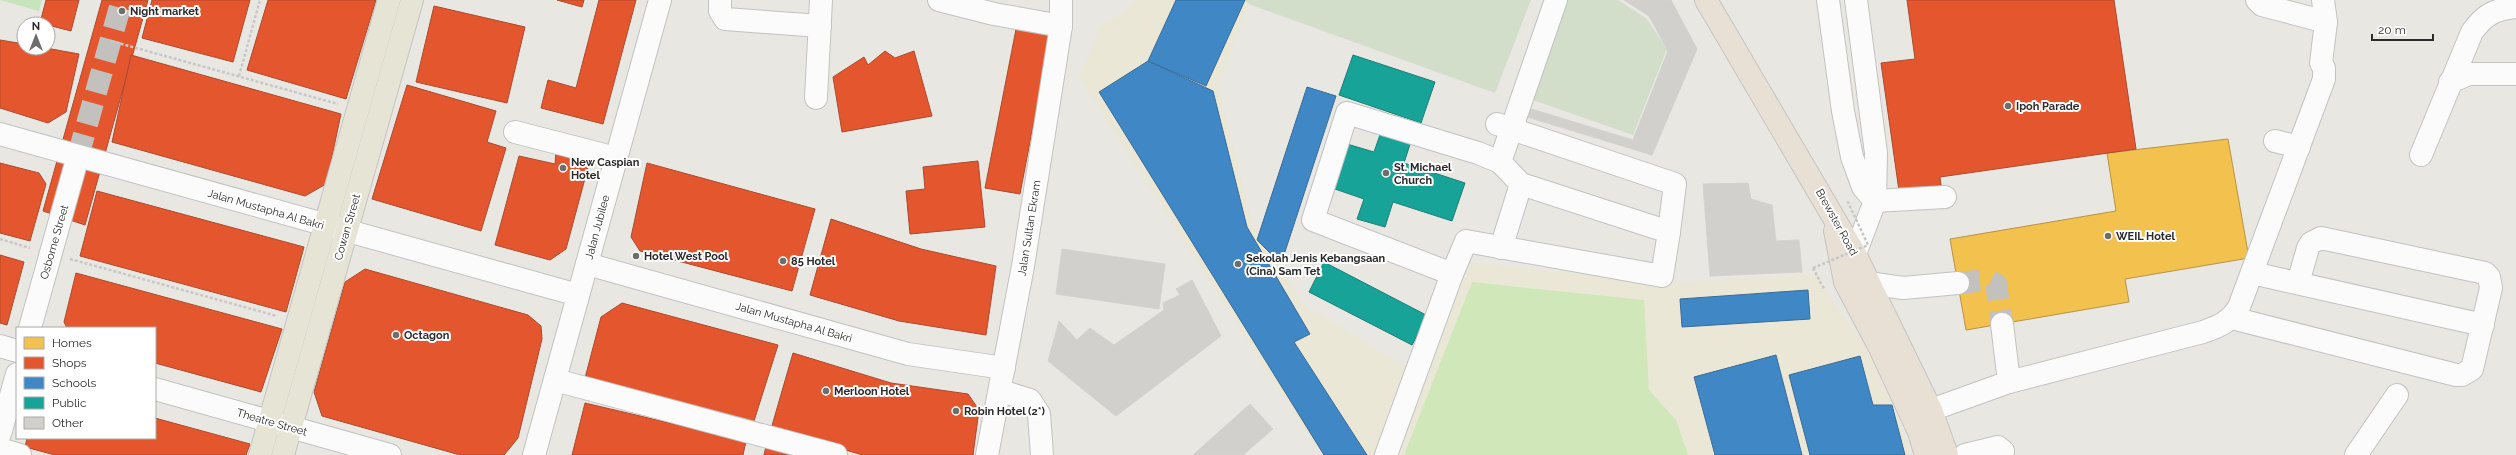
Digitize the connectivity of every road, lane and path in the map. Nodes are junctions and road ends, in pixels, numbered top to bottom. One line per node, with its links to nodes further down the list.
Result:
1 (260, 0): 22 (path)
2 (389, 0): 25 (main road, Cowan Street)
3 (412, 0): 40 (main road, Cowan Street)
4 (660, 0): 34 (street, Jalan Jubilee)
5 (720, 0): 18 (street)
6 (821, 0): 18 (street)
7 (939, 0): 19 (street)
8 (1062, 0): 19 (street, Jalan Sultan Ekram)
9 (1541, 0): 26 (street)
10 (1556, 0): 26 (street)
11 (1710, 0): 39 (highway, Brewster Road)
12 (1828, 0): 38 (street)
13 (1856, 0): 38 (street)
14 (2257, 0): 17 (street)
15 (2323, 0): 17 (street)
16 (2516, 7): 23 (street)
17 (2326, 22): 30 (street)
18 (820, 26): 24 (street)
19 (1061, 26): 61 (street, Jalan Sultan Ekram)
20 (111, 41): 22 (path)
21 (2516, 74): 23 (street)
22 (239, 76): 25 (path)
23 (2450, 82): 32 (street)
24 (816, 98)
25 (358, 110): 40 (main road, Cowan Street)
26 (1504, 126): 31 (street); 35 (street); 41 (street)
27 (514, 132): 34 (street)
28 (0, 134): 33 (street, Jalan Mustapha Al Bakri)
29 (2275, 141): 30 (street)
30 (2299, 147): 48 (street)
31 (1478, 153): 35 (street); 49 (street)
32 (2421, 155)
33 (78, 156): 40 (street, Jalan Mustapha Al Bakri); 44 (street, Osborne Street)
34 (616, 158): 46 (street, Jalan Jubilee)
35 (1500, 162): 36 (street)
36 (1521, 184): 41 (street); 43 (street)
37 (1944, 197): 38 (street)
38 (1875, 201): 45 (street)
39 (1840, 207): 45 (highway, Brewster Road); 47 (path, bridge); 83 (highway)
40 (335, 229): 53 (street, Jalan Mustapha Al Bakri); 55 (main road, Cowan Street); 70 (main road, Cowan Street)
41 (1669, 232): 43 (street)
42 (0, 239): 44 (path)
43 (1501, 248): 49 (street)
44 (51, 254): 55 (path); 58 (street, Osborne Street)
45 (1855, 254): 50 (highway, Brewster Road)
46 (587, 264): 53 (street, Jalan Jubilee); 61 (street, Jalan Mustapha Al Bakri)
47 (1813, 268)
48 (2252, 273): 52 (street); 54 (street)
49 (1452, 274): 82 (street)
50 (1868, 283): 51 (street); 68 (highway, Brewster Road)
51 (1958, 283)
52 (2298, 283): 57 (street); 57 (street)
53 (578, 296): 63 (street, Jalan Jubilee)
54 (2232, 318): 57 (street); 64 (street)
55 (299, 322): 69 (main road, Cowan Street)
56 (2002, 324): 64 (street)
57 (2483, 325)
58 (30, 327)
59 (0, 346): 60 (street)
60 (16, 351)
61 (1004, 368): 66 (street, Jalan Sultan Ekram)
62 (16, 378): 71 (street)
63 (555, 380): 78 (street, Jalan Jubilee); 79 (street)
64 (2009, 382): 68 (street)
65 (156, 389): 69 (street, Theatre Street)
66 (1001, 391): 80 (street, Jalan Sultan Ekram); 81 (street)
67 (2396, 395): 86 (street)
68 (1931, 410): 84 (highway, Brewster Road)
69 (270, 422): 70 (street, Theatre Street); 75 (main road, Cowan Street)
70 (290, 427): 76 (main road, Cowan Street); 77 (street, Theatre Street)
71 (0, 434)
72 (0, 450): 74 (street)
73 (2003, 451): 85 (street)
74 (20, 455)
75 (260, 455)
76 (283, 455)
77 (390, 455)
78 (534, 455)
79 (836, 455)
80 (987, 455)
81 (1042, 455)
82 (1386, 455)
83 (1926, 455)
84 (1947, 455)
85 (1965, 455)
86 (2356, 455)

